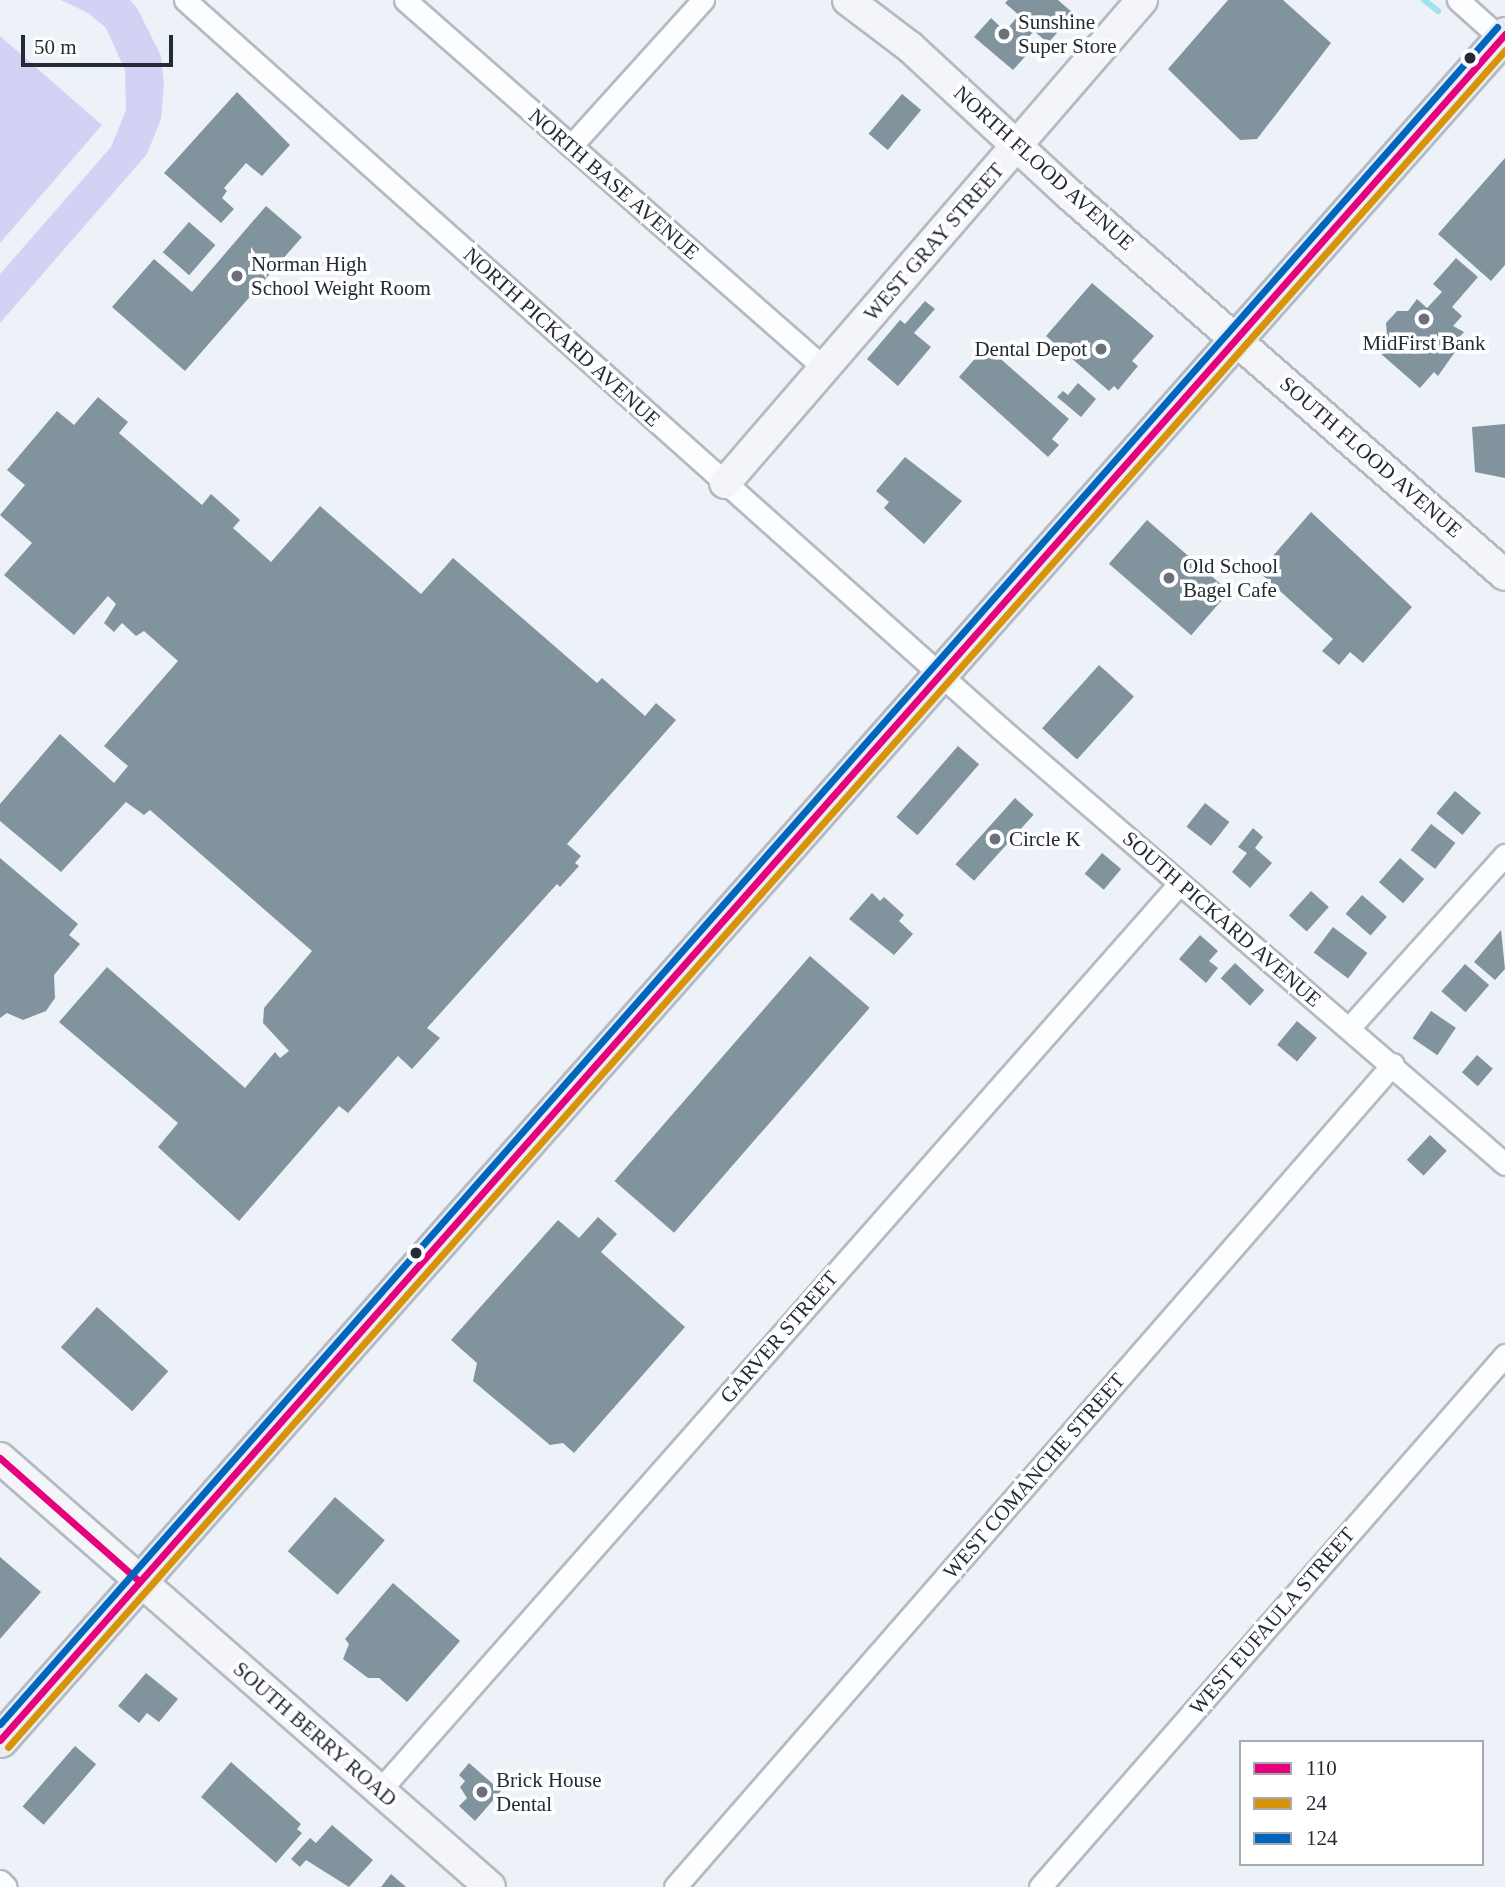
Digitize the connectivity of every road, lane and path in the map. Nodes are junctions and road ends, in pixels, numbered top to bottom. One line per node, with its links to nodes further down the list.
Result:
1 (185, 0): 12 (street, NORTH PICKARD AVENUE)
2 (405, 0): 8 (street, NORTH BASE AVENUE)
3 (703, 0): 8 (street)
4 (848, 0): 9 (street, NORTH FLOOD AVENUE)
5 (1142, 0): 9 (street, WEST GRAY STREET)
6 (1458, 0): 7 (street)
7 (1504, 38): 10 (main road)
8 (571, 146): 11 (street, NORTH BASE AVENUE)
9 (1018, 146): 10 (street, NORTH FLOOD AVENUE); 11 (street, WEST GRAY STREET)
10 (1238, 339): 13 (street, SOUTH FLOOD AVENUE); 14 (main road)
11 (824, 368): 12 (street, WEST GRAY STREET)
12 (725, 483): 14 (street, NORTH PICKARD AVENUE)
13 (1505, 575)
14 (941, 674): 16 (street, SOUTH PICKARD AVENUE); 22 (main road)
15 (1505, 855): 17 (street)
16 (1179, 884): 17 (street, SOUTH PICKARD AVENUE); 24 (street, GARVER STREET)
17 (1349, 1028): 18 (street, SOUTH PICKARD AVENUE)
18 (1393, 1065): 19 (street, SOUTH PICKARD AVENUE); 28 (street, WEST COMANCHE STREET)
19 (1505, 1164)
20 (1505, 1355): 29 (street, WEST EUFAULA STREET)
21 (0, 1458): 22 (street, SOUTH BERRY ROAD)
22 (139, 1581): 23 (main road); 24 (street, SOUTH BERRY ROAD)
23 (0, 1740)
24 (380, 1790): 27 (street, SOUTH BERRY ROAD)
25 (0, 1881): 26 (street)
26 (6, 1887)
27 (490, 1887)
28 (675, 1887)
29 (1040, 1887)

